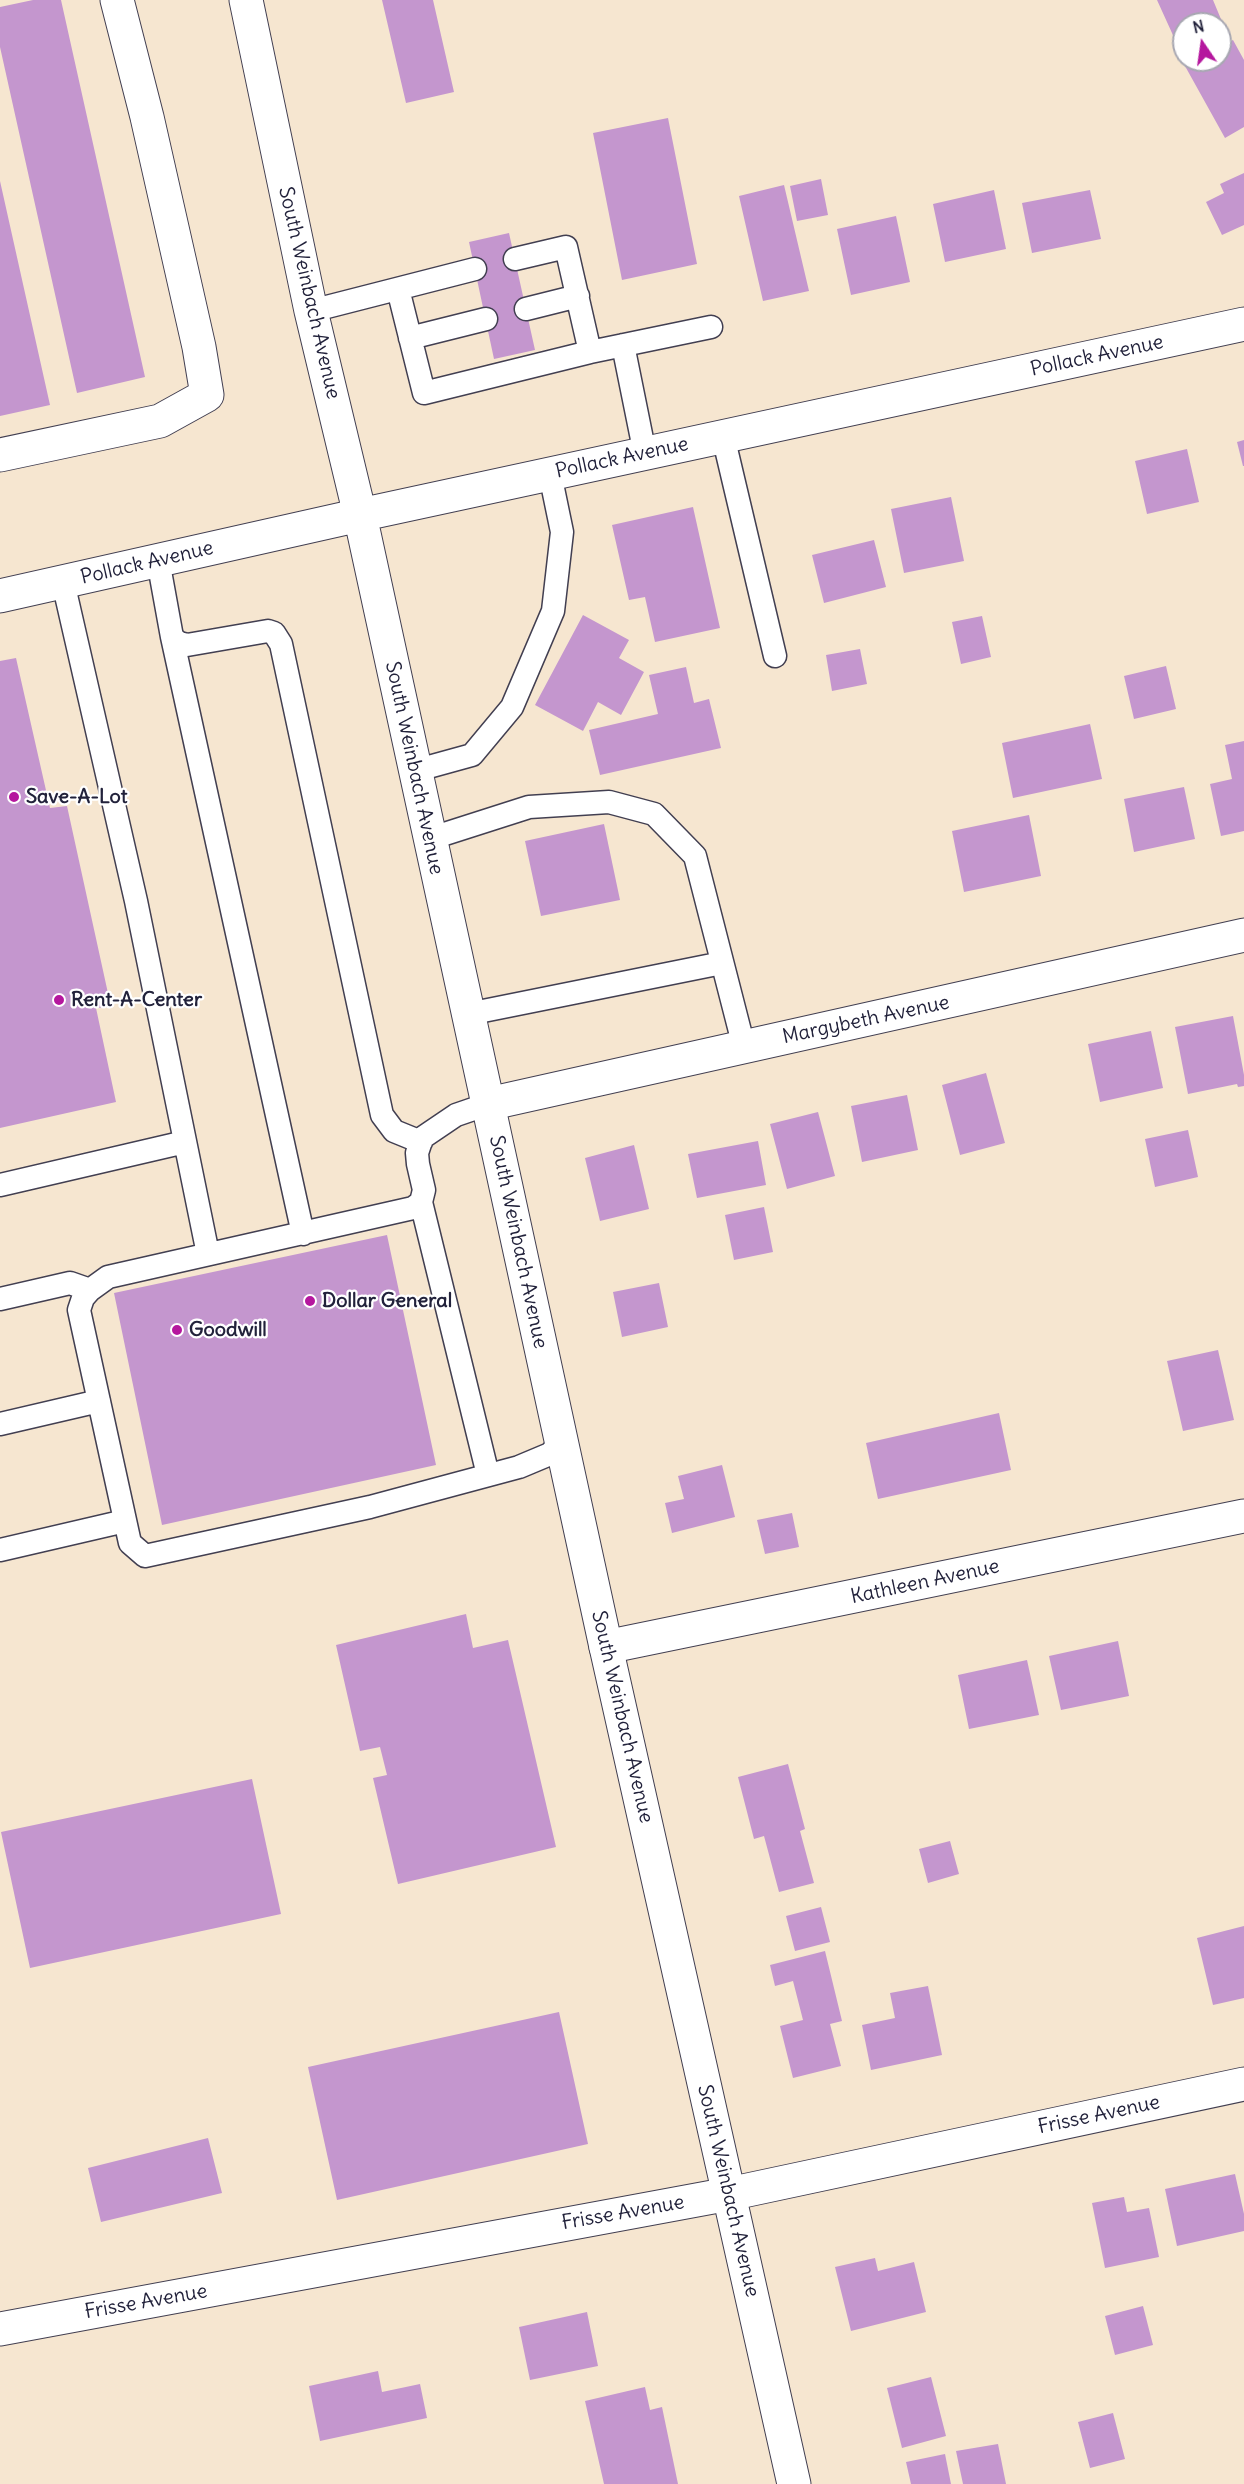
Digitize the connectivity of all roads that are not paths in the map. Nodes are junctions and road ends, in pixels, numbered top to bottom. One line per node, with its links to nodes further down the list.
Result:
1 (117, 0): 17 (street)
2 (246, 0): 8 (street, South Weinbach Avenue)
3 (515, 259): 6 (lane)
4 (475, 269): 5 (lane)
5 (398, 289): 8 (lane); 12 (lane)
6 (578, 296): 7 (lane); 14 (lane)
7 (526, 309)
8 (311, 311): 19 (street, South Weinbach Avenue)
9 (486, 319): 12 (lane)
10 (1244, 324): 15 (street, Pollack Avenue)
11 (711, 327): 13 (lane)
12 (410, 338): 14 (lane)
13 (623, 345): 14 (lane); 16 (lane)
14 (590, 352)
15 (723, 436): 16 (street, Pollack Avenue); 24 (lane)
16 (645, 454): 18 (street, Pollack Avenue)
17 (0, 455)
18 (550, 474): 19 (street, Pollack Avenue); 25 (lane)
19 (360, 515): 20 (street, Pollack Avenue); 25 (street, South Weinbach Avenue)
20 (158, 560): 21 (street, Pollack Avenue); 23 (lane)
21 (63, 582): 22 (street, Pollack Avenue); 32 (lane)
22 (0, 596)
23 (172, 637): 33 (lane); 36 (lane)
24 (775, 656)
25 (414, 771): 26 (street, South Weinbach Avenue)
26 (429, 839): 28 (lane); 29 (street, South Weinbach Avenue)
27 (1244, 935): 30 (street, Margybeth Avenue)
28 (722, 963): 29 (lane); 30 (lane)
29 (468, 1014): 31 (street, South Weinbach Avenue)
30 (744, 1047): 31 (street, Margybeth Avenue)
31 (488, 1104): 33 (lane); 42 (street, South Weinbach Avenue)
32 (185, 1142): 34 (lane); 37 (lane)
33 (421, 1142): 35 (lane)
34 (0, 1185)
35 (421, 1202): 36 (lane); 43 (lane)
36 (303, 1234): 37 (lane)
37 (208, 1254): 38 (lane)
38 (90, 1290): 39 (lane); 40 (lane)
39 (0, 1299)
40 (99, 1401): 41 (lane); 45 (lane)
41 (0, 1424)
42 (562, 1441): 43 (lane); 47 (street, South Weinbach Avenue)
43 (488, 1475): 45 (lane)
44 (1244, 1516): 47 (street, Kathleen Avenue)
45 (125, 1521): 46 (lane)
46 (0, 1550)
47 (606, 1647): 49 (street, South Weinbach Avenue)
48 (1244, 2084): 49 (street, Frisse Avenue)
49 (729, 2194): 50 (street, Frisse Avenue); 51 (street, South Weinbach Avenue)
50 (0, 2328)
51 (794, 2484)

